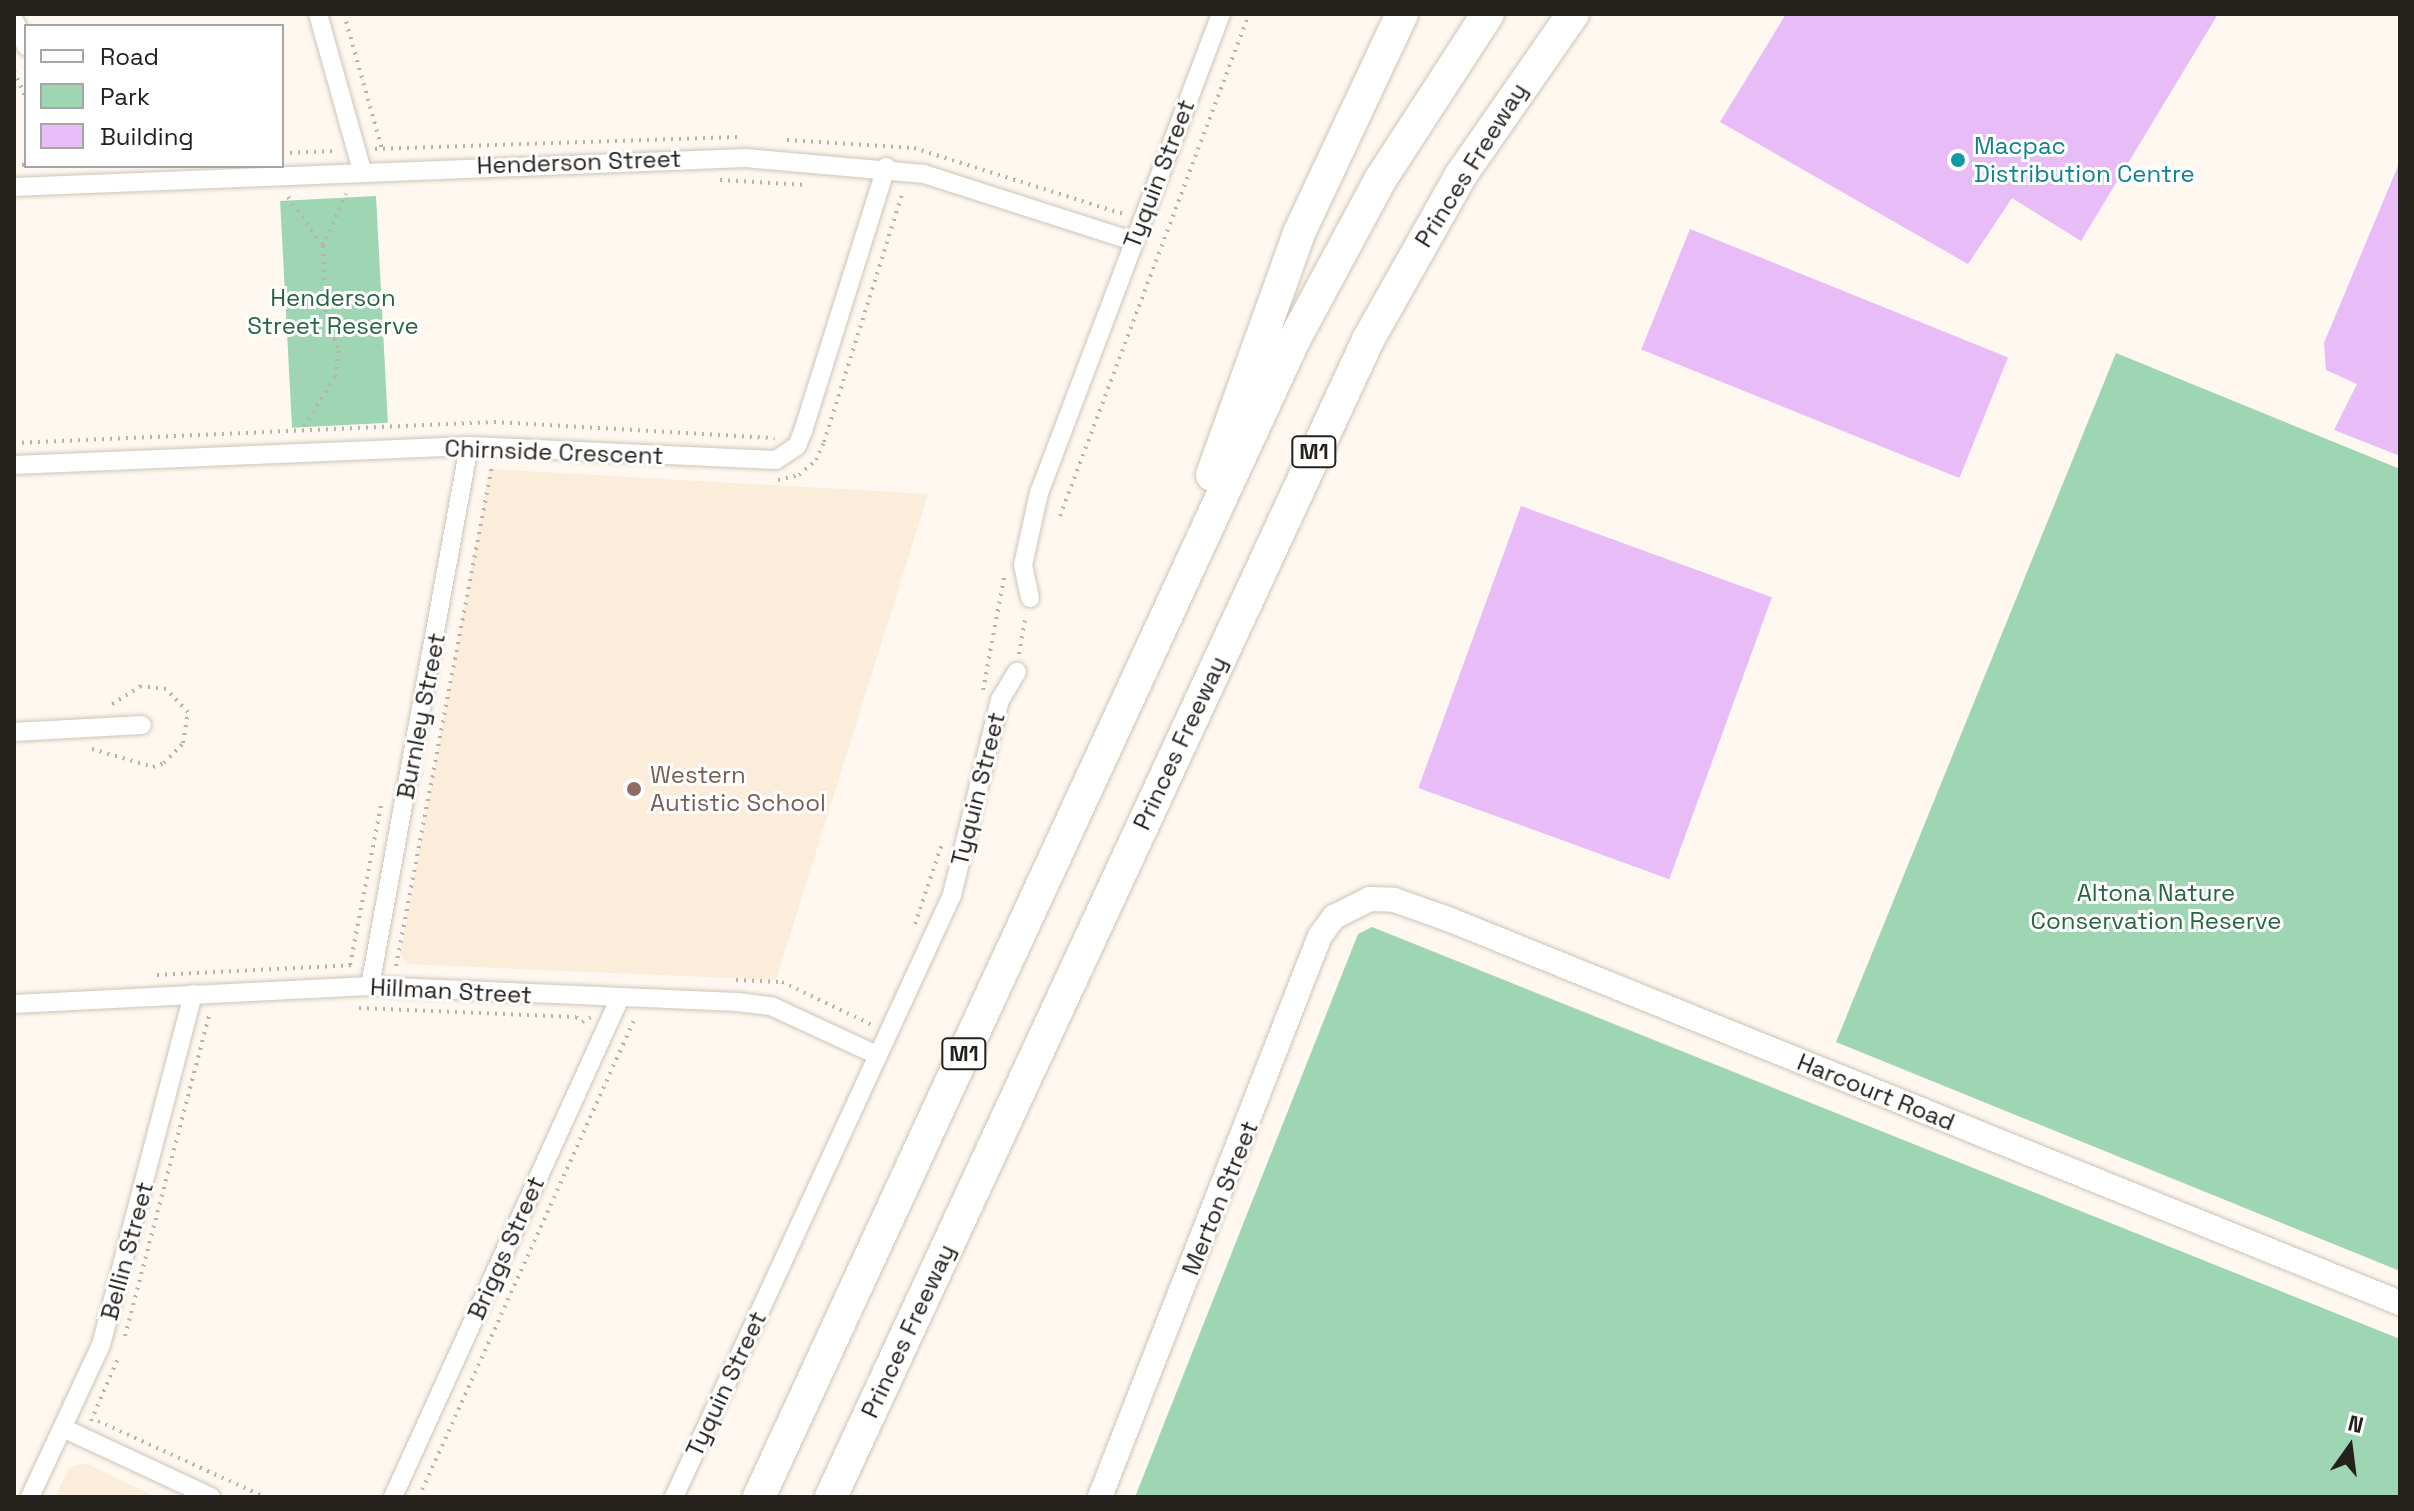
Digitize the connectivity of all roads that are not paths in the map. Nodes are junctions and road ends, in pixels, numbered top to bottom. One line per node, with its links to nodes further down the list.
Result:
1 (318, 14): 9 (street)
2 (1221, 14): 12 (street, Tyquin Street)
3 (1402, 14): 16 (highway)
4 (1488, 14): 16 (highway, M1)
5 (1573, 14): 33 (highway, Princes Freeway / M1)
6 (14, 20): 7 (street)
7 (24, 42)
8 (886, 167): 9 (street, Henderson Street); 12 (street, Henderson Street); 13 (street, Chirnside Crescent)
9 (362, 171): 10 (street, Henderson Street)
10 (83, 175): 11 (street, Henderson Street)
11 (14, 187)
12 (1126, 238): 15 (street, Tyquin Street)
13 (469, 446): 14 (street, Chirnside Crescent); 21 (street, Burnley Street)
14 (14, 465)
15 (1030, 598)
16 (1168, 611): 32 (highway, M1)
17 (1017, 672): 25 (street, Tyquin Street)
18 (142, 725): 19 (street)
19 (14, 732)
20 (1349, 907): 26 (street, Harcourt Road); 34 (street, Merton Street)
21 (370, 986): 22 (street, Hillman Street); 23 (street, Hillman Street)
22 (193, 994): 24 (street, Hillman Street); 27 (street, Bellin Street)
23 (619, 1000): 25 (street, Hillman Street); 30 (street, Briggs Street)
24 (14, 1004)
25 (869, 1051): 31 (street, Tyquin Street)
26 (2400, 1303)
27 (63, 1428): 28 (street, Bellin Street); 29 (street)
28 (30, 1497)
29 (211, 1497)
30 (393, 1497)
31 (674, 1497)
32 (759, 1497)
33 (831, 1497)
34 (1100, 1497)

